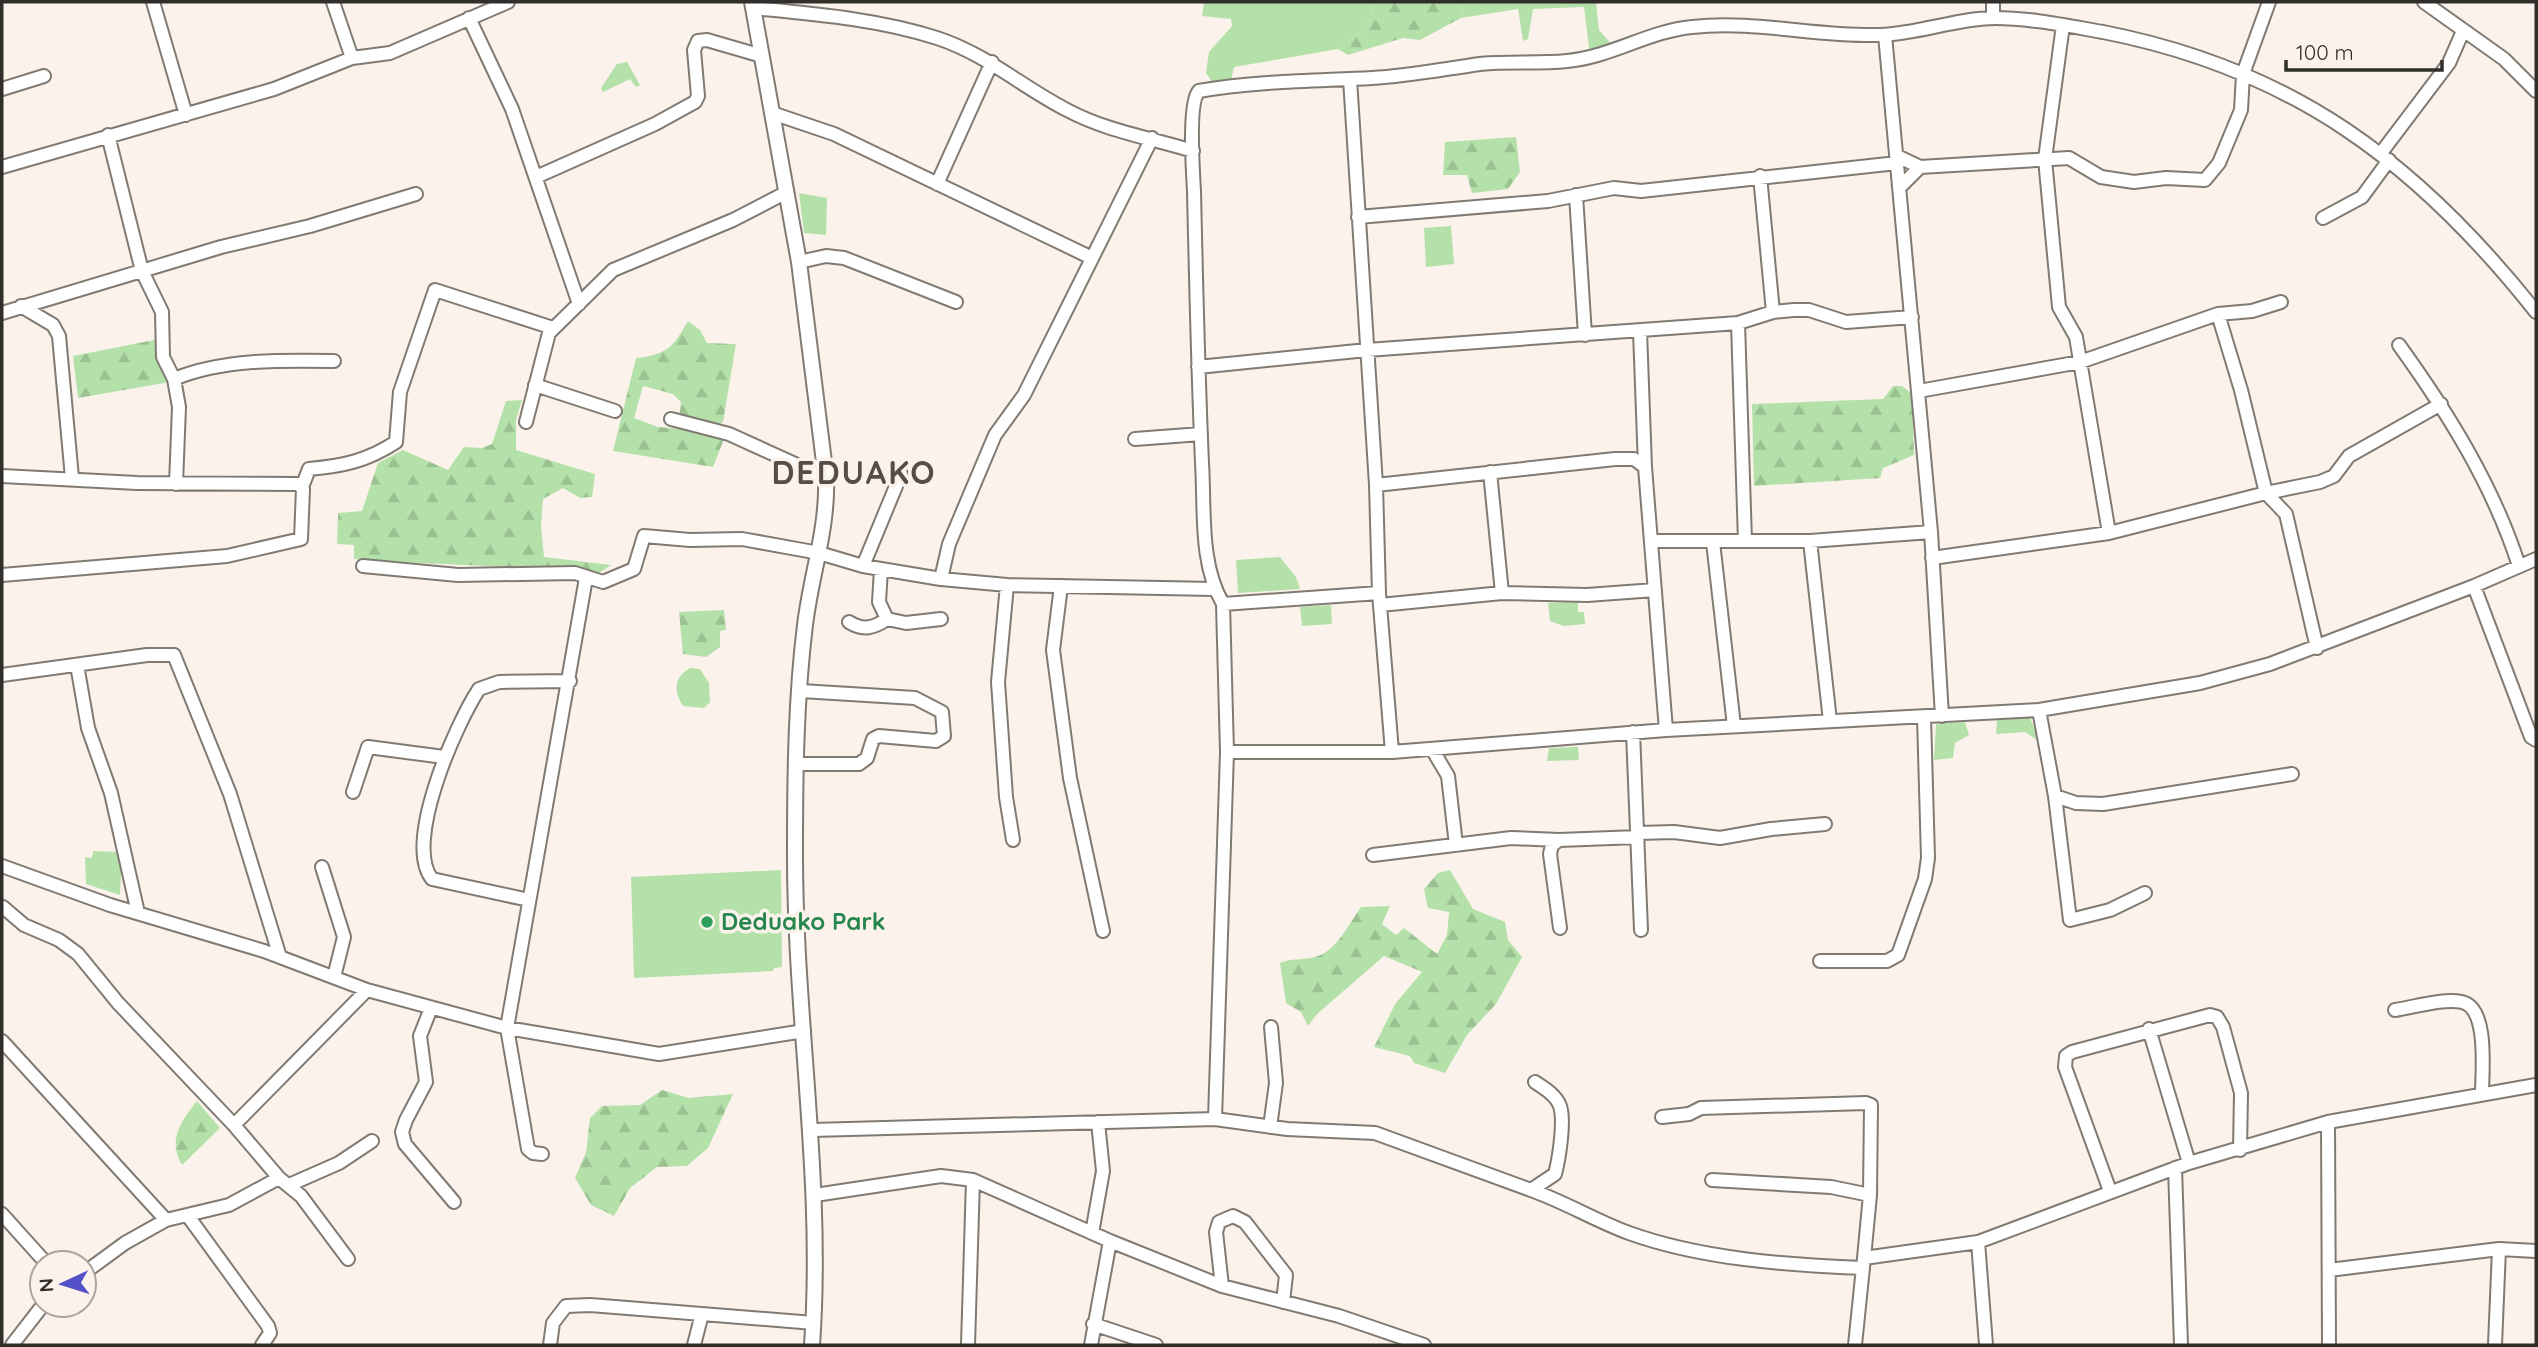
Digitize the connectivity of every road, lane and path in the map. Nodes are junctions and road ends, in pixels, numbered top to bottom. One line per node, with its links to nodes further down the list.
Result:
1 (153, 2): 22 (street)
2 (333, 2): 14 (street)
3 (508, 2): 9 (street)
4 (1993, 2): 8 (street)
5 (2269, 2): 16 (street)
6 (2424, 2): 11 (street)
7 (753, 5): 13 (street); 15 (street)
8 (1993, 17): 10 (street); 12 (street)
9 (469, 18): 14 (street); 32 (street)
10 (2063, 25): 16 (street); 28 (street)
11 (2463, 31): 20 (street); 26 (street)
12 (1885, 35): 18 (street); 27 (street)
13 (762, 56): 21 (street); 32 (street)
14 (352, 58): 22 (street)
15 (992, 62): 24 (street); 33 (street)
16 (2243, 74): 26 (street); 28 (street)
17 (44, 76): 19 (street)
18 (1350, 79): 25 (street); 38 (street)
19 (2, 89)
20 (2536, 91)
21 (772, 113): 33 (street); 35 (street)
22 (186, 115): 23 (street)
23 (107, 135): 29 (street); 42 (street)
24 (1152, 138): 25 (street); 40 (street)
25 (1193, 151): 60 (street)
26 (2385, 156): 39 (street); 48 (street)
27 (1897, 159): 30 (street); 31 (street); 34 (street)
28 (2045, 159): 30 (street); 59 (street)
29 (2, 167)
30 (1920, 167): 34 (street)
31 (1760, 176): 37 (street); 47 (street)
32 (536, 177): 45 (street)
33 (937, 184): 40 (street)
34 (1899, 188): 51 (street)
35 (785, 193): 41 (street); 45 (street)
36 (416, 194): 42 (street)
37 (1576, 195): 38 (street); 55 (street)
38 (1358, 217): 57 (street)
39 (2323, 218)
40 (1092, 258): 95 (street)
41 (799, 262): 43 (street); 75 (street)
42 (142, 271): 46 (street); 61 (street)
43 (956, 302)
44 (2281, 302): 50 (street)
45 (579, 304): 53 (street)
46 (21, 306): 49 (street); 74 (street)
47 (1773, 312): 51 (street); 52 (street)
48 (2536, 312)
49 (2, 313)
50 (2218, 314): 59 (street); 79 (street)
51 (1912, 317): 63 (street)
52 (1738, 323): 54 (street); 83 (street)
53 (553, 328): 62 (street); 78 (street)
54 (1640, 331): 55 (street); 70 (street)
55 (1585, 335): 57 (street)
56 (2399, 345): 64 (street)
57 (1367, 350): 60 (street); 77 (street)
58 (334, 361): 61 (street)
59 (2080, 362): 63 (street); 81 (street)
60 (1198, 367): 68 (street)
61 (174, 379): 76 (street)
62 (535, 385): 65 (street); 67 (street)
63 (1919, 391): 80 (street)
64 (2441, 404): 79 (street); 91 (street)
65 (615, 411)
66 (671, 419): 75 (street)
67 (526, 422)
68 (1201, 434): 69 (street); 99 (street)
69 (1135, 439)
70 (1645, 467): 71 (street); 82 (street)
71 (1490, 472): 77 (street); 101 (street)
72 (901, 474): 90 (street)
73 (2, 476): 74 (street)
74 (72, 478): 76 (street)
75 (826, 478): 86 (street)
76 (176, 484): 78 (street)
77 (1376, 485): 102 (street)
78 (302, 487): 93 (street)
79 (2266, 493): 81 (street); 107 (street)
80 (1931, 532): 84 (street); 87 (street)
81 (2109, 533): 87 (street)
82 (1653, 541): 85 (street); 100 (street)
83 (1745, 541): 84 (street); 85 (street)
84 (1810, 541): 115 (street)
85 (1713, 542): 116 (street)
86 (819, 553): 90 (street); 94 (street); 111 (street)
87 (1932, 558): 113 (street)
88 (2536, 559): 91 (street)
89 (363, 566): 94 (street)
90 (863, 566): 92 (street)
91 (2519, 566): 98 (street)
92 (881, 569): 95 (street); 104 (street)
93 (2, 575)
94 (586, 578): 110 (street)
95 (941, 579): 96 (street)
96 (1007, 585): 97 (street); 130 (street)
97 (1061, 586): 99 (street); 142 (street)
98 (2474, 586): 107 (street); 119 (street)
99 (1214, 589): 103 (street)
100 (1655, 590): 101 (street); 117 (street)
101 (1502, 593): 102 (street)
102 (1380, 599): 103 (street); 122 (street)
103 (1223, 604): 121 (street)
104 (887, 619): 105 (street); 106 (street)
105 (941, 619)
106 (849, 622)
107 (2316, 648): 112 (street)
108 (77, 665): 109 (street); 139 (street); 143 (street)
109 (2, 675)
110 (570, 681): 123 (street); 137 (street)
111 (801, 691): 124 (street); 124 (street)
112 (2039, 710): 113 (street); 127 (street)
113 (1942, 716): 114 (street)
114 (1924, 717): 115 (street); 144 (street)
115 (1830, 721): 116 (street)
116 (1734, 726): 117 (street)
117 (1666, 730): 118 (street)
118 (1633, 732): 120 (street); 129 (street)
119 (2536, 740)
120 (1432, 749): 122 (street); 132 (street)
121 (1227, 752): 122 (street); 158 (street)
122 (1392, 752)
123 (444, 757): 126 (street); 137 (street)
124 (797, 764): 152 (street)
125 (2291, 774): 127 (street)
126 (353, 792)
127 (2055, 796): 136 (street)
128 (1825, 824): 129 (street)
129 (1638, 835): 131 (street); 141 (street)
130 (1013, 839)
131 (1559, 840): 132 (street); 140 (street)
132 (1456, 845): 133 (street)
133 (1373, 855)
134 (2, 866): 139 (street)
135 (322, 867): 145 (street)
136 (2145, 894)
137 (529, 900): 150 (street)
138 (3, 907): 161 (street)
139 (138, 914): 143 (street)
140 (1560, 928)
141 (1641, 930)
142 (1103, 931)
143 (280, 957): 145 (street)
144 (1820, 961)
145 (334, 977): 146 (street)
146 (368, 990): 147 (street); 161 (street)
147 (431, 1008): 150 (street); 176 (street)
148 (2395, 1010): 156 (street)
149 (1271, 1027): 162 (street)
150 (506, 1028): 152 (street); 166 (street)
151 (2149, 1029): 165 (street); 167 (street); 173 (street)
152 (804, 1031): 163 (street)
153 (2, 1041): 179 (street)
154 (1535, 1082): 172 (street)
155 (2536, 1085): 156 (street)
156 (2482, 1094): 160 (street)
157 (1662, 1117): 175 (street)
158 (1215, 1119): 159 (street); 162 (street)
159 (1098, 1122): 163 (street); 180 (street)
160 (2328, 1122): 165 (street); 189 (street)
161 (234, 1125): 171 (street)
162 (1270, 1126): 172 (street)
163 (812, 1130): 174 (street)
164 (372, 1141): 171 (street)
165 (2240, 1150): 167 (street)
166 (542, 1154)
167 (2189, 1163): 168 (street)
168 (2175, 1168): 173 (street); 207 (street)
169 (973, 1180): 174 (street); 180 (street); 201 (street)
170 (1712, 1181): 175 (street)
171 (284, 1182): 178 (street); 186 (street)
172 (1531, 1190): 188 (street)
173 (2110, 1191): 182 (street)
174 (815, 1195): 194 (street)
175 (1870, 1195): 188 (street)
176 (454, 1202)
177 (2, 1214): 183 (street)
178 (188, 1216): 179 (street); 197 (street)
179 (166, 1220): 187 (street)
180 (1092, 1233): 181 (street)
181 (1110, 1241): 190 (street); 195 (street)
182 (1978, 1242): 188 (street); 206 (street)
183 (33, 1249)
184 (2499, 1249): 185 (street); 189 (street); 209 (street)
185 (2536, 1251)
186 (348, 1259)
187 (98, 1263)
188 (1863, 1263): 205 (street)
189 (2329, 1270): 208 (street)
190 (1222, 1286): 191 (street); 191 (street)
191 (1283, 1302): 204 (street)
192 (702, 1314): 194 (street); 198 (street); 199 (street)
193 (32, 1319): 196 (street)
194 (814, 1323): 200 (street)
195 (1093, 1324): 202 (street); 203 (street)
196 (12, 1345)
197 (262, 1345)
198 (550, 1345)
199 (694, 1345)
200 (812, 1345)
201 (968, 1345)
202 (1091, 1345)
203 (1156, 1345)
204 (1424, 1345)
205 (1855, 1345)
206 (1986, 1345)
207 (2181, 1345)
208 (2329, 1345)
209 (2495, 1345)

